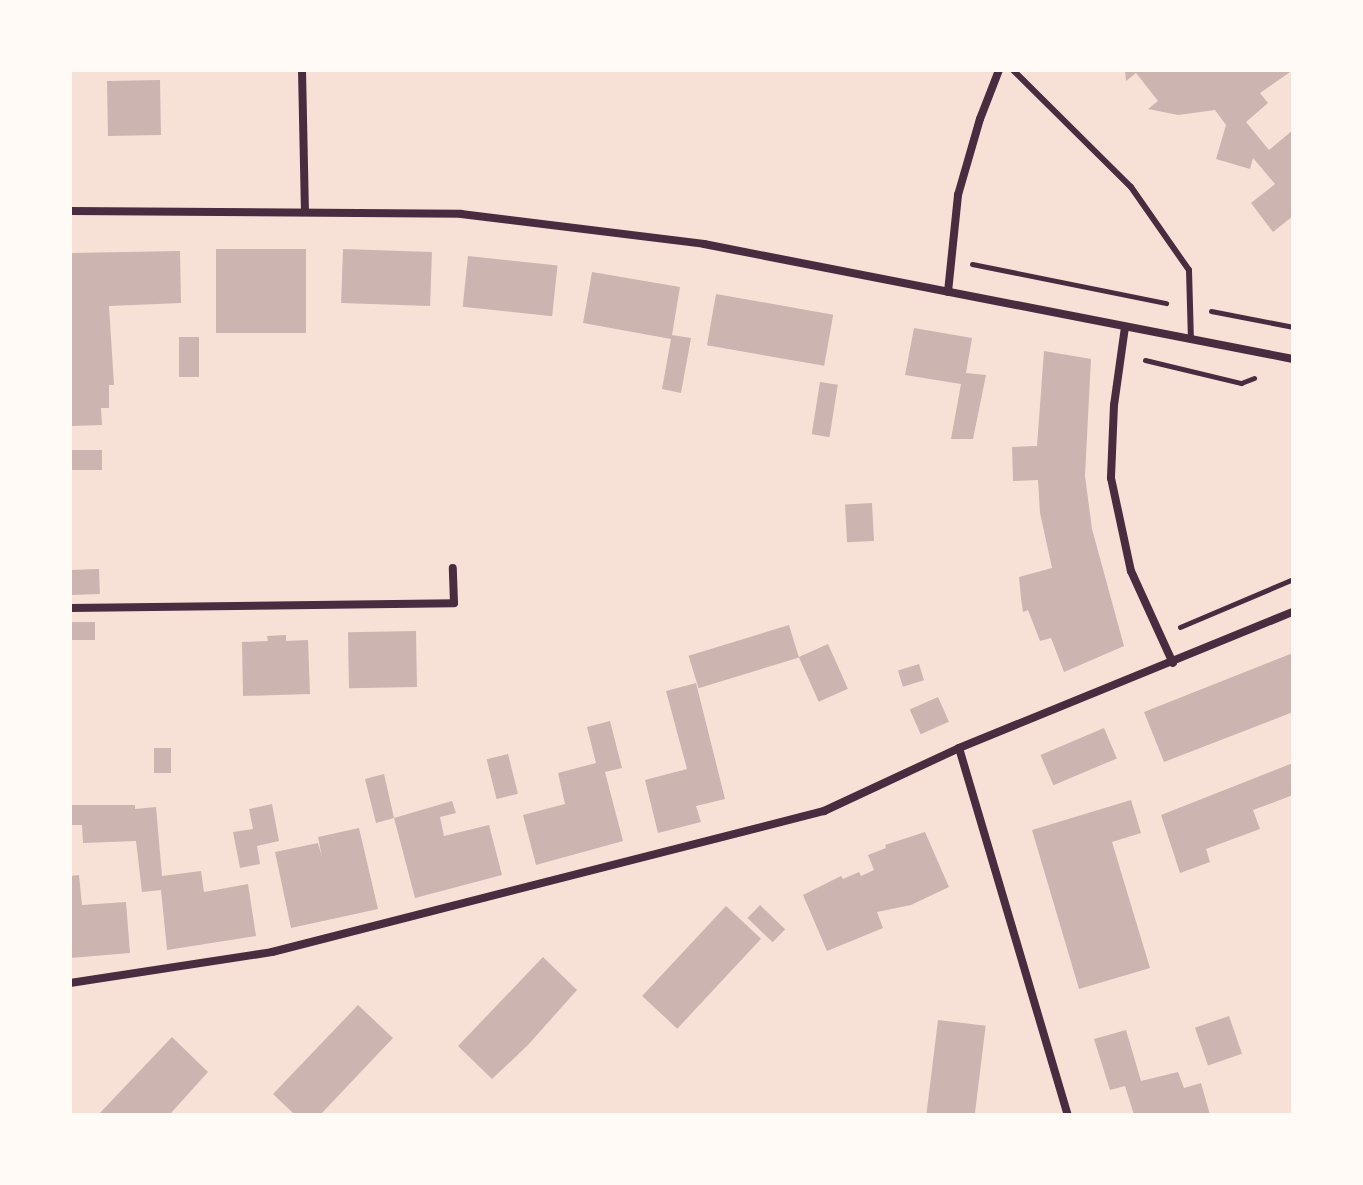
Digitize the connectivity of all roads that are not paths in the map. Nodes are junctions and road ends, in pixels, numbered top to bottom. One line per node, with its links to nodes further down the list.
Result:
1 (302, 70): 5 (street)
2 (999, 70): 6 (street)
3 (1013, 70): 8 (lane)
4 (70, 211): 5 (street)
5 (305, 212): 6 (street)
6 (948, 292): 7 (street)
7 (1125, 327): 8 (street); 13 (street)
8 (1191, 340): 9 (street)
9 (1293, 359)
10 (453, 568): 11 (street)
11 (70, 608)
12 (1293, 612): 13 (street)
13 (1173, 663): 14 (street)
14 (959, 748): 15 (street); 16 (street)
15 (70, 983)
16 (1068, 1115)

